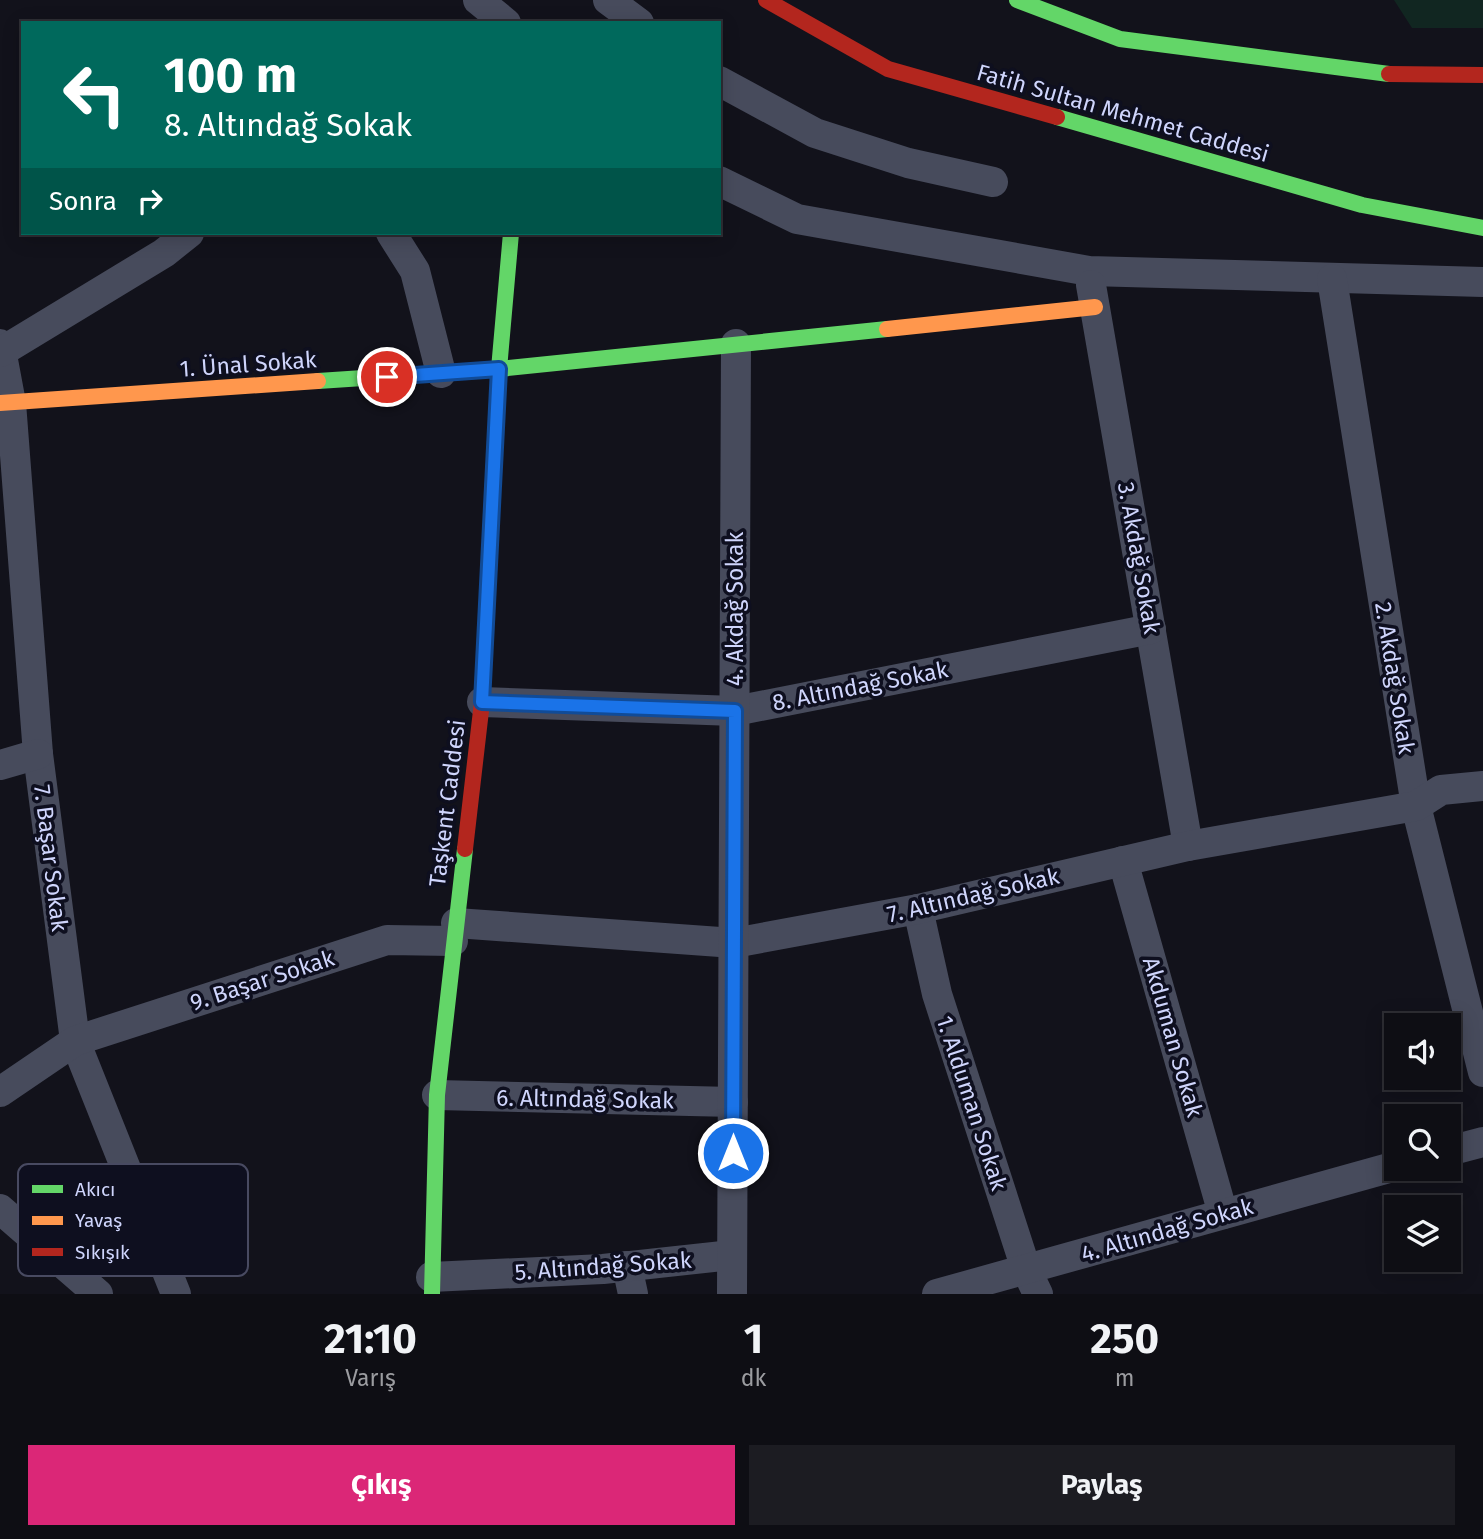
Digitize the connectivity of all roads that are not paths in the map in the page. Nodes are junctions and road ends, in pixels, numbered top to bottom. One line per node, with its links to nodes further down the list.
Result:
1 (478, 0): 5 (street)
2 (608, 0): 6 (street)
3 (766, 0): 11 (street, Fatih Sultan Mehmet Caddesi)
4 (1017, 0): 7 (street)
5 (504, 21)
6 (636, 21)
7 (1483, 75)
8 (721, 82): 10 (street)
9 (721, 182): 15 (street)
10 (993, 182)
11 (1483, 228)
12 (187, 235): 20 (street)
13 (392, 235): 22 (street)
14 (511, 235): 21 (street, Taşkent Caddesi)
15 (1089, 271): 16 (street); 18 (street, 3. Akdağ Sokak)
16 (1332, 279): 17 (street); 30 (street, 2. Akdağ Sokak)
17 (1483, 282)
18 (1095, 307): 19 (street, 1. Ünal Sokak); 24 (street, 3. Akdağ Sokak)
19 (736, 344): 21 (street, 1. Ünal Sokak); 26 (street, 4. Akdağ Sokak)
20 (1, 348): 23 (street, 7. Başar Sokak)
21 (499, 369): 22 (street, 1. Ünal Sokak); 25 (street, Taşkent Caddesi)
22 (441, 373): 23 (street, 1. Ünal Sokak)
23 (5, 403): 27 (street, 7. Başar Sokak)
24 (1151, 629): 26 (street, 8. Altındağ Sokak); 31 (street, 3. Akdağ Sokak)
25 (482, 702): 26 (street, 8. Altındağ Sokak); 34 (street, Taşkent Caddesi)
26 (735, 711): 35 (street, 4. Akdağ Sokak)
27 (38, 754): 28 (street); 36 (street, 7. Başar Sokak)
28 (0, 765)
29 (1483, 786): 30 (street, 7. Altındağ Sokak)
30 (1416, 806): 31 (street, 7. Altındağ Sokak); 37 (street, 2. Akdağ Sokak)
31 (1188, 846): 32 (street, 7. Altındağ Sokak)
32 (1123, 861): 33 (street, 7. Altındağ Sokak); 46 (street, Akduman Sokak)
33 (918, 909): 35 (street, 7. Altındağ Sokak); 52 (street, 1. Alduman Sokak)
34 (454, 932): 35 (street, 7. Altındağ Sokak); 36 (street, 9. Başar Sokak); 39 (street, Taşkent Caddesi)
35 (734, 943): 40 (street, 4. Akdağ Sokak)
36 (75, 1041): 38 (street, 9. Başar Sokak); 43 (street, 7. Başar Sokak)
37 (1483, 1072)
38 (0, 1092)
39 (438, 1095): 40 (street, 6. Altındağ Sokak); 53 (street, Taşkent Caddesi)
40 (733, 1102): 48 (street, 4. Akdağ Sokak)
41 (1483, 1142): 42 (street)
42 (1461, 1148)
43 (124, 1164)
44 (1384, 1169): 46 (street, 4. Altındağ Sokak)
45 (0, 1209): 47 (street)
46 (1223, 1214): 52 (street, 4. Altındağ Sokak)
47 (18, 1225)
48 (732, 1255): 51 (street, 5. Altındağ Sokak); 56 (street, 4. Akdağ Sokak)
49 (77, 1276): 54 (street)
50 (169, 1276): 55 (street, 7. Başar Sokak)
51 (630, 1280): 53 (street, 5. Altındağ Sokak)
52 (1032, 1282): 57 (street, 4. Altındağ Sokak)
53 (431, 1286)
54 (98, 1294)
55 (176, 1294)
56 (732, 1294)
57 (937, 1294)

